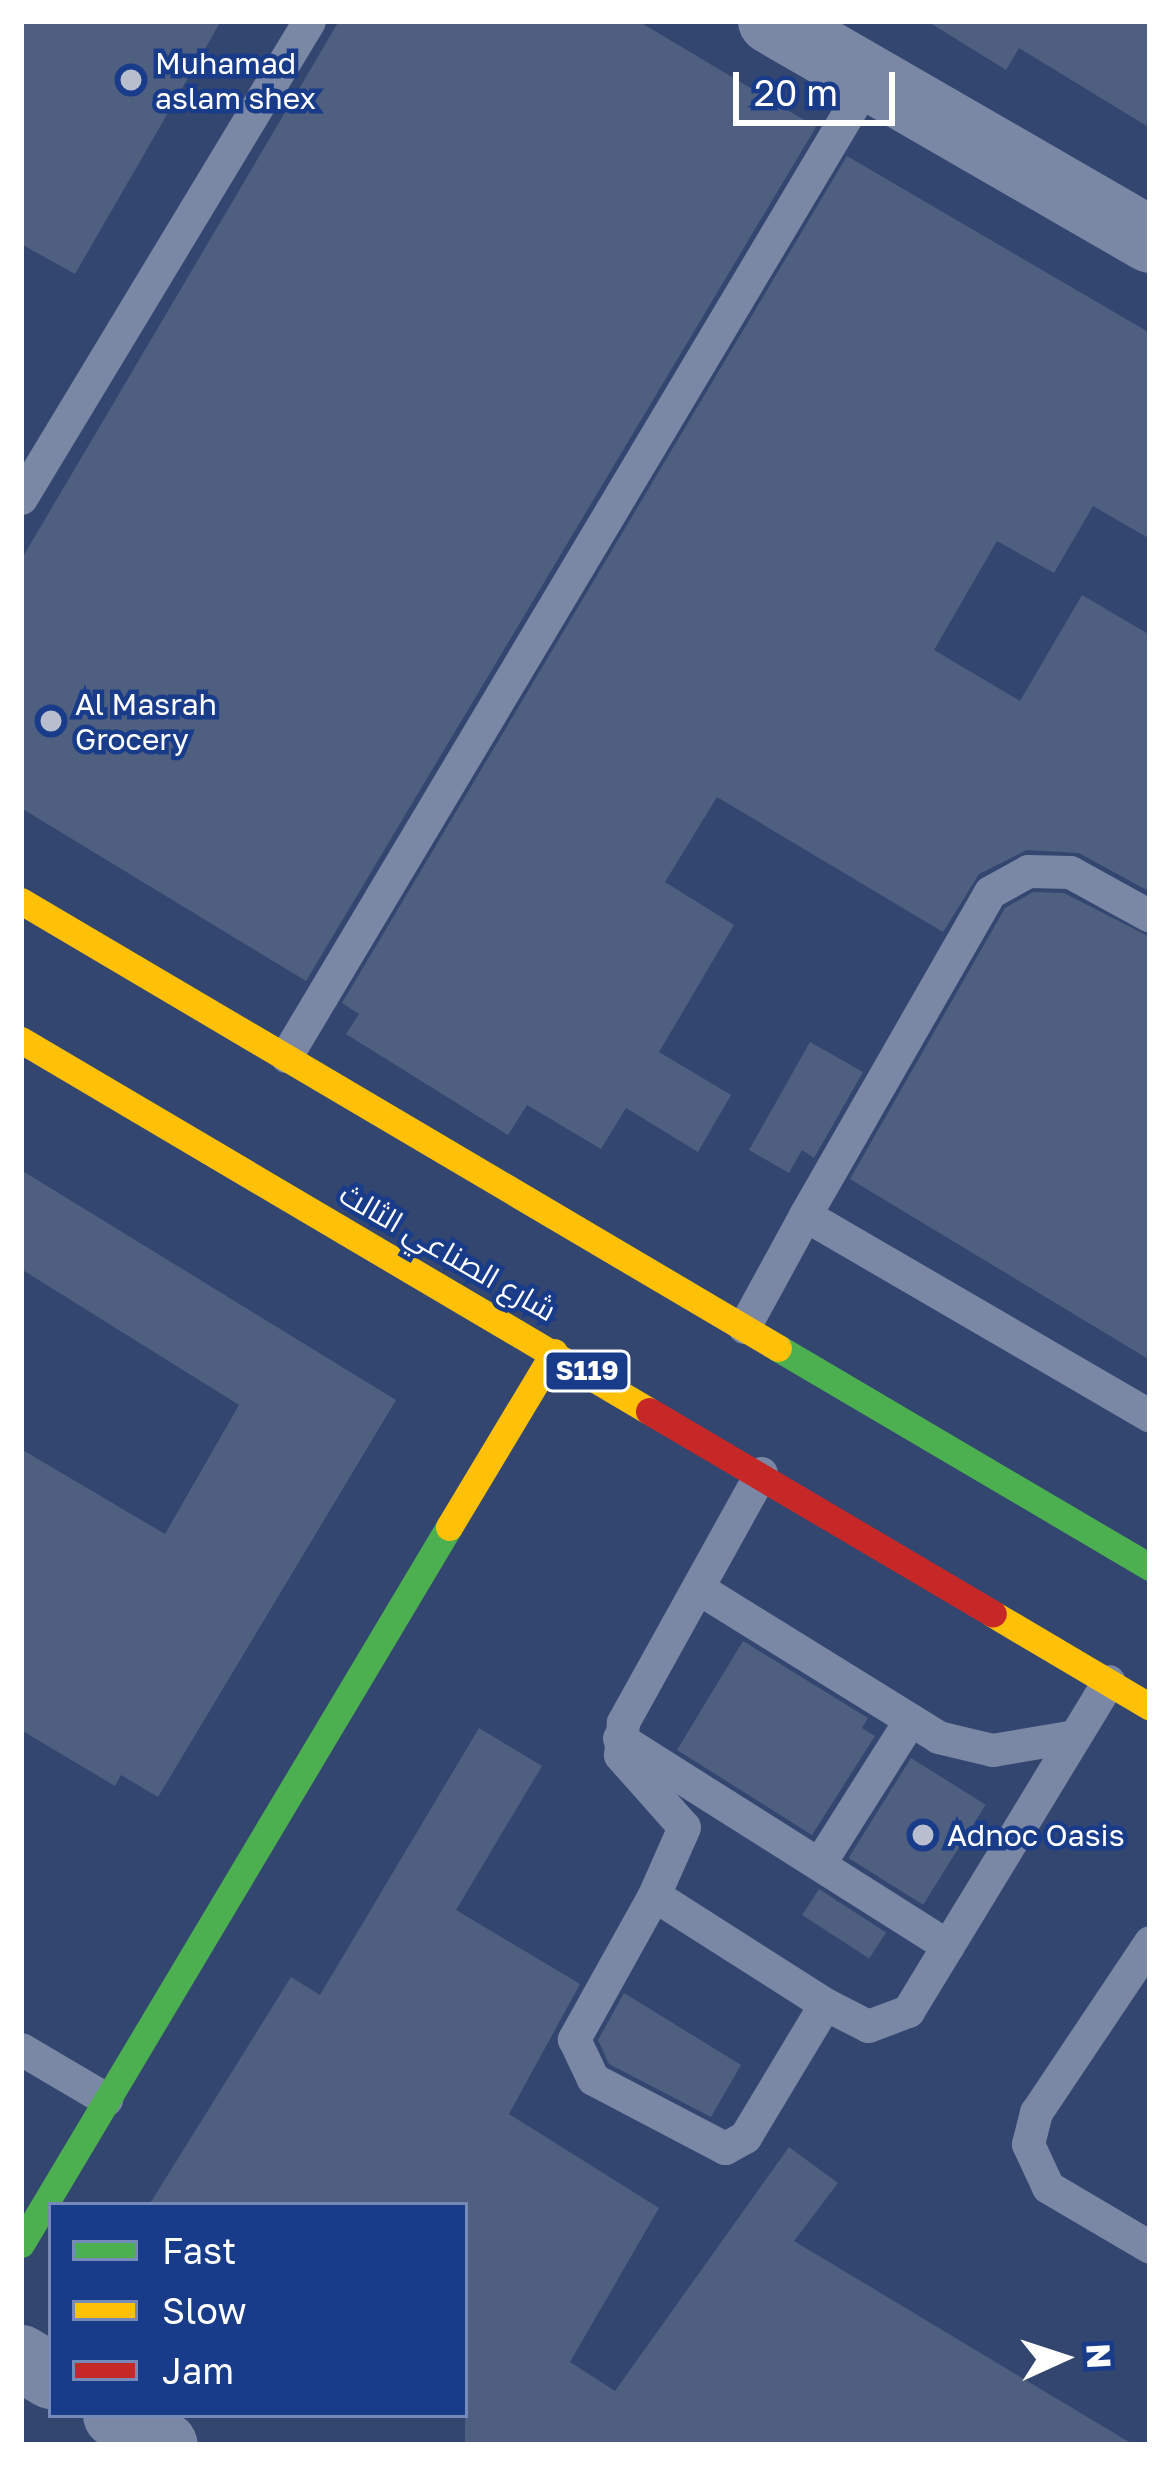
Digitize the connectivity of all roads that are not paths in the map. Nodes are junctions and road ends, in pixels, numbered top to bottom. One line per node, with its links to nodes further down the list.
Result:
1 (309, 21): 5 (lane)
2 (771, 21): 3 (street)
3 (868, 80): 4 (street); 9 (lane)
4 (1150, 240)
5 (21, 497)
6 (21, 901): 9 (main road)
7 (1150, 916): 10 (lane)
8 (21, 1040): 12 (main road, شارع الصناعي الثالث / S119)
9 (286, 1056): 11 (main road)
10 (805, 1216): 11 (lane); 13 (lane)
11 (744, 1327): 15 (main road)
12 (554, 1352): 14 (main road, شارع الصناعي الثالث / S119); 28 (main road)
13 (1150, 1416)
14 (761, 1474): 16 (lane); 17 (main road, شارع الصناعي الثالث / S119)
15 (1150, 1567)
16 (698, 1588): 19 (lane); 21 (lane)
17 (1109, 1682): 18 (main road, شارع الصناعي الثالث / S119); 20 (lane)
18 (1150, 1707)
19 (910, 1720): 20 (lane); 22 (lane)
20 (1075, 1736): 25 (lane)
21 (619, 1738): 22 (lane); 23 (lane)
22 (818, 1864): 25 (lane)
23 (654, 1895): 26 (lane); 26 (lane)
24 (1150, 1942): 30 (lane)
25 (948, 1946): 26 (lane)
26 (825, 2003)
27 (21, 2049): 28 (lane)
28 (106, 2099): 29 (main road)
29 (21, 2244)
30 (1150, 2247)
31 (21, 2358): 32 (street)
32 (48, 2374)
33 (121, 2418): 34 (street)
34 (165, 2445)

